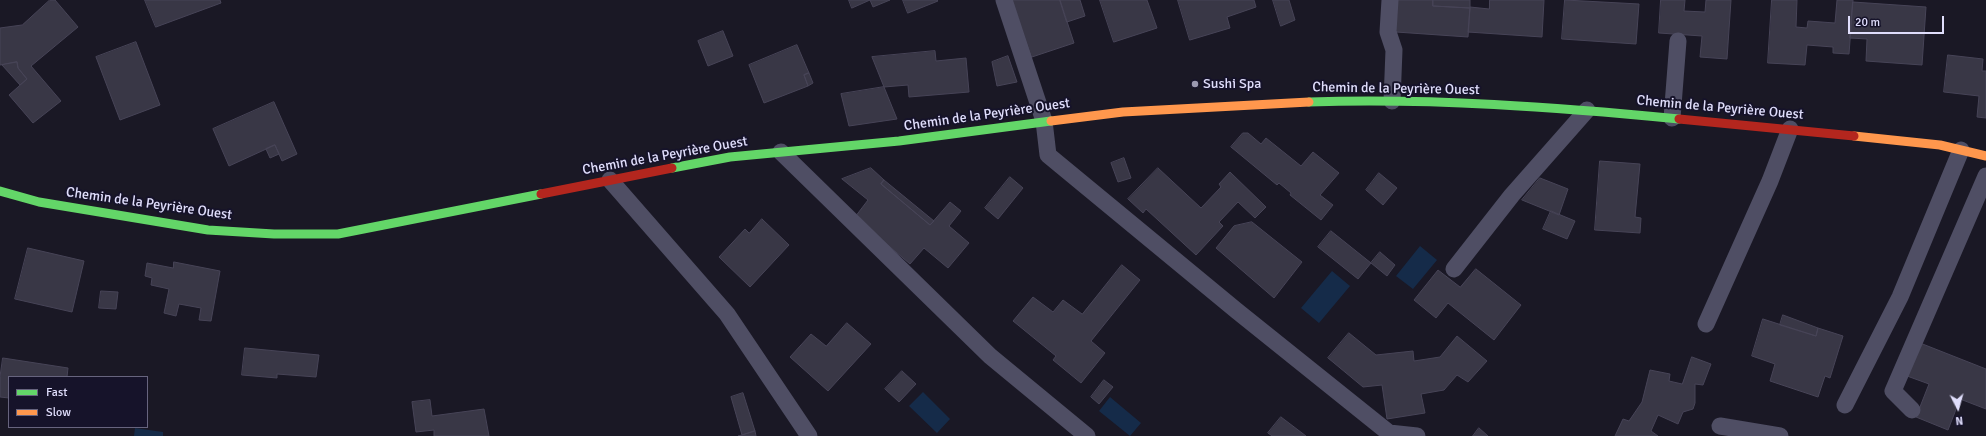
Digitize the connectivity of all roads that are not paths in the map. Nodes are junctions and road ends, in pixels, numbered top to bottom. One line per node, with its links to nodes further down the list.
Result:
1 (1004, 0): 7 (lane)
2 (1390, 0): 4 (lane)
3 (1678, 41): 6 (lane)
4 (1392, 100): 5 (street, Chemin de la Peyrière Ouest); 7 (street, Chemin de la Peyrière Ouest)
5 (1587, 110): 6 (street, Chemin de la Peyrière Ouest); 15 (lane)
6 (1672, 118): 8 (street, Chemin de la Peyrière Ouest)
7 (1044, 121): 10 (street, Chemin de la Peyrière Ouest); 22 (lane)
8 (1790, 128): 9 (street, Chemin de la Peyrière Ouest); 16 (lane)
9 (1961, 150): 11 (street, Chemin de la Peyrière Ouest); 17 (lane)
10 (782, 152): 13 (street, Chemin de la Peyrière Ouest); 21 (lane)
11 (1986, 156)
12 (1986, 176): 18 (lane)
13 (610, 180): 14 (street, Chemin de la Peyrière Ouest); 20 (lane)
14 (0, 191)
15 (1454, 269)
16 (1706, 324)
17 (1845, 404)
18 (1912, 410)
19 (1720, 426): 23 (lane)
20 (809, 436)
21 (1087, 436)
22 (1417, 436)
23 (1780, 436)

